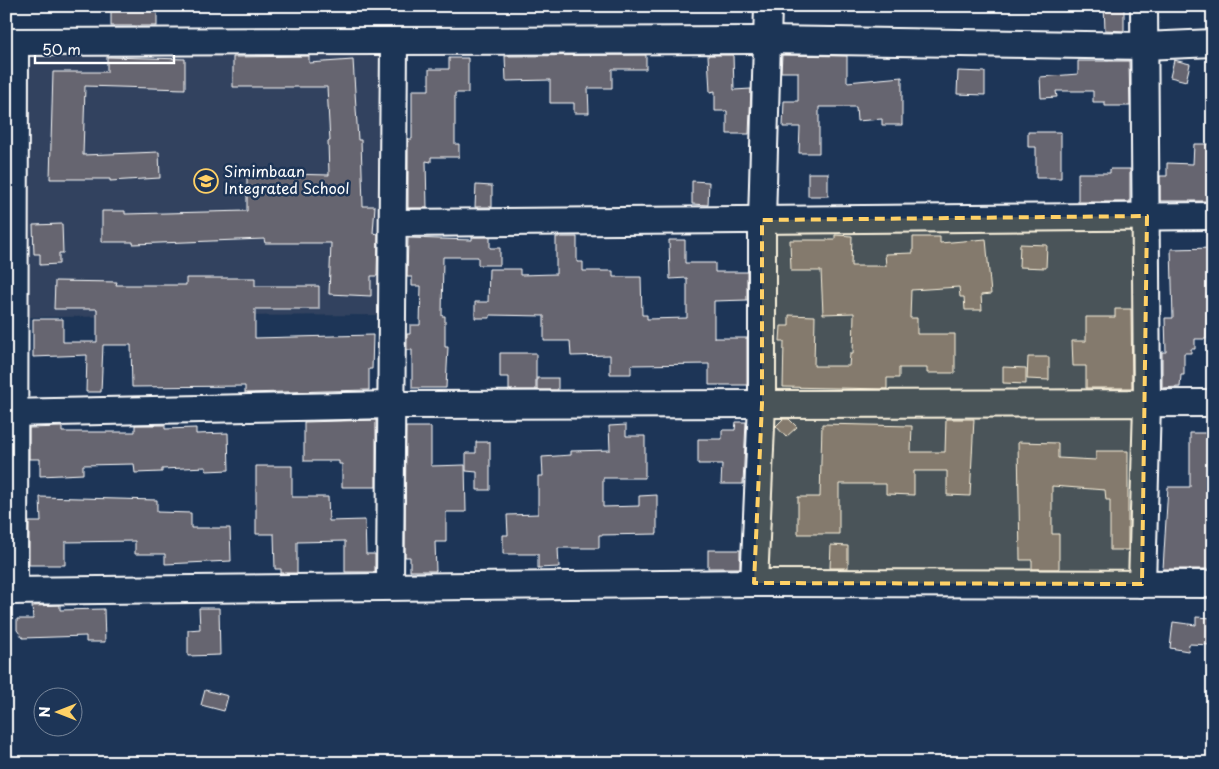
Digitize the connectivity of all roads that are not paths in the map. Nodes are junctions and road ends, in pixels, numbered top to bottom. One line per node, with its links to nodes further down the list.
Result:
1 (768, 6): 3 (street)
2 (1144, 6): 7 (street)
3 (768, 40): 5 (street); 7 (street); 10 (street)
4 (11, 42): 5 (street); 16 (street)
5 (394, 43): 11 (street)
6 (1213, 44): 7 (street)
7 (1144, 46): 8 (street)
8 (1147, 216): 9 (street); 10 (street); 14 (street)
9 (1213, 216)
10 (762, 220): 11 (street); 13 (street)
11 (393, 223): 15 (street)
12 (1213, 403): 14 (street)
13 (762, 404): 14 (street); 15 (street); 17 (street)
14 (1146, 404): 18 (street)
15 (392, 405): 16 (street); 20 (street)
16 (10, 413): 21 (street)
17 (754, 583): 18 (street); 20 (street)
18 (1142, 584): 19 (street)
19 (1213, 584)
20 (390, 586): 21 (street)
21 (10, 591)

